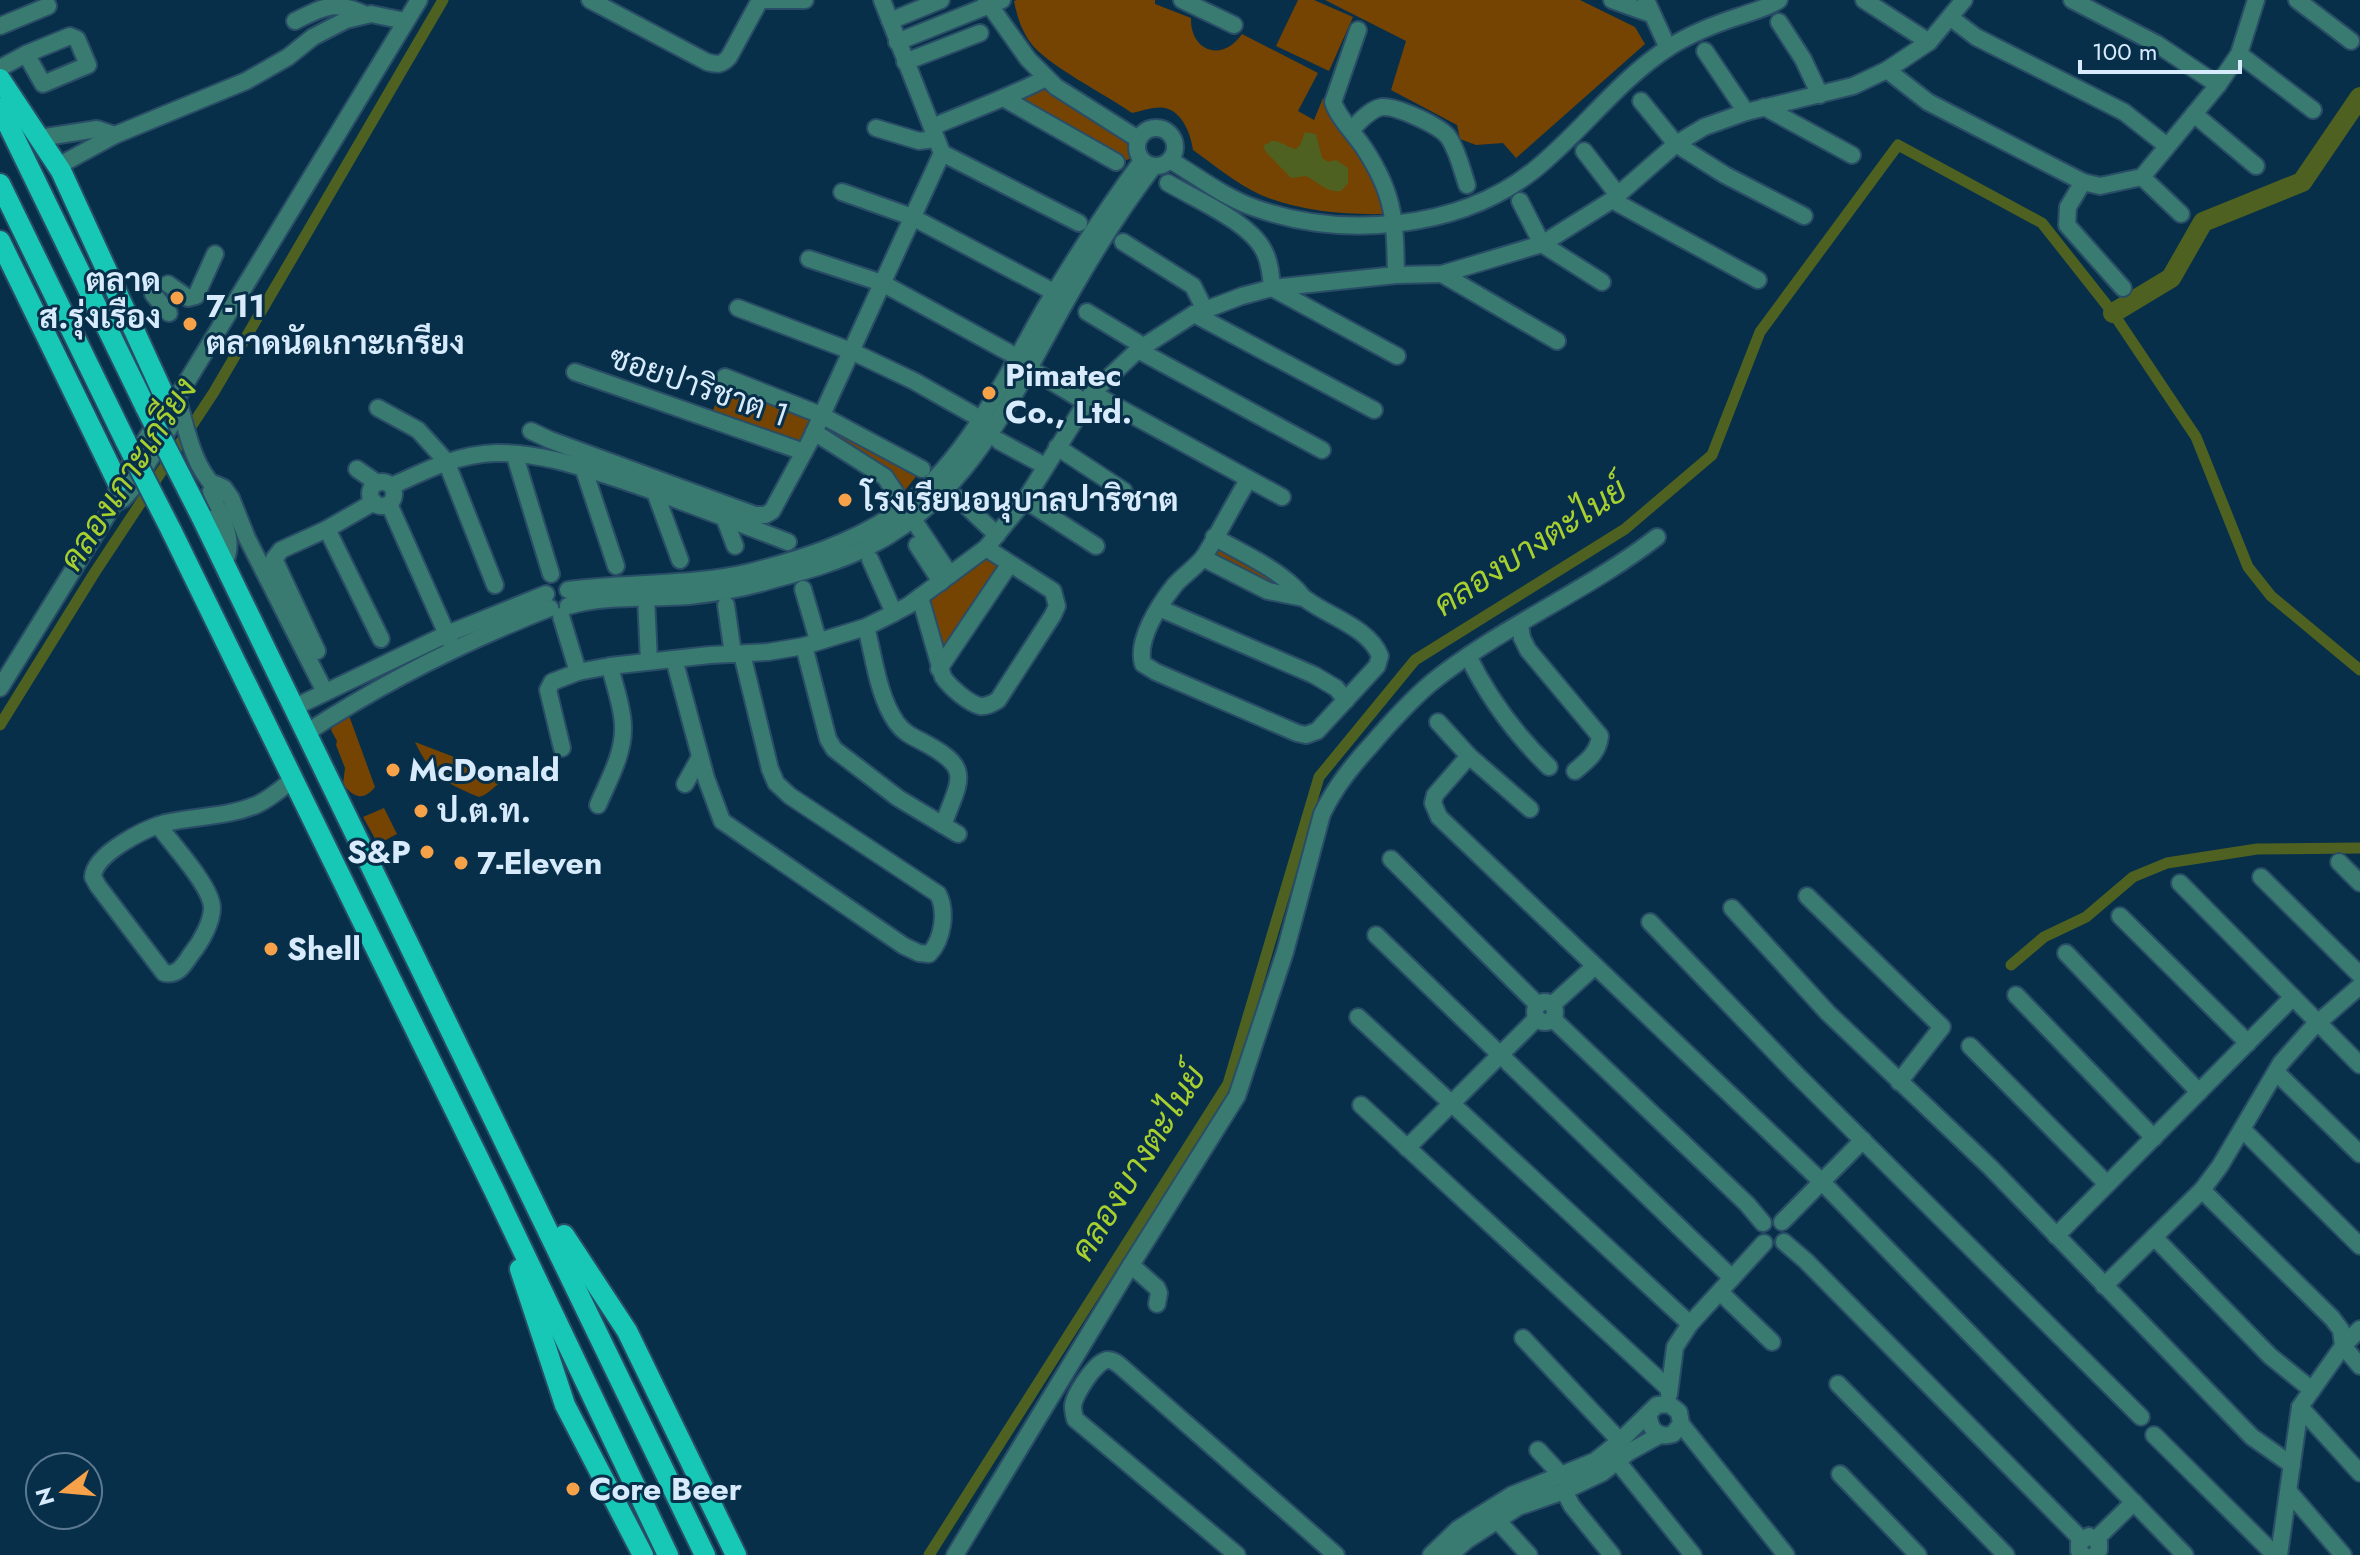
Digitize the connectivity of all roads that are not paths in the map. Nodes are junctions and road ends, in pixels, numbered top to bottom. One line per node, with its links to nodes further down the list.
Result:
1 (419, 0): 21 (street)
2 (590, 0): 3 (street)
3 (760, 0): 4 (street)
4 (805, 0)
5 (882, 0): 22 (street)
6 (941, 0): 22 (street)
7 (1182, 0): 24 (street)
8 (1612, 0): 17 (street)
9 (1779, 0): 31 (street)
10 (1864, 0): 30 (street)
11 (1964, 0): 19 (street)
12 (2072, 0): 40 (street)
13 (2256, 0): 34 (street)
14 (2297, 0): 28 (street)
15 (992, 2): 29 (street); 53 (street)
16 (48, 6): 25 (street)
17 (1648, 7): 31 (street)
18 (366, 15): 20 (street); 21 (street); 51 (street)
19 (1951, 18): 30 (street); 56 (street)
20 (295, 21)
21 (405, 21): 108 (street)
22 (890, 21): 29 (street)
23 (1779, 22): 41 (street)
24 (1234, 25)
25 (0, 26)
26 (1358, 30): 50 (street)
27 (980, 33): 35 (street)
28 (2351, 41)
29 (897, 42): 35 (street)
30 (1929, 42): 37 (street)
31 (1668, 48): 77 (street)
32 (1705, 51): 47 (street)
33 (26, 54): 36 (street)
34 (2239, 54): 40 (street); 46 (street)
35 (905, 62): 54 (street)
36 (0, 68)
37 (1887, 70): 41 (street); 65 (street)
38 (0, 79): 52 (main road)
39 (1044, 79): 42 (street)
40 (2218, 85): 48 (street)
41 (1820, 95): 44 (street)
42 (1005, 99): 54 (street); 60 (street)
43 (1641, 101): 55 (street)
44 (1764, 107): 47 (street); 58 (street)
45 (0, 108): 73 (main road)
46 (2313, 110)
47 (1746, 112): 55 (street)
48 (2194, 114): 56 (street); 63 (street)
49 (876, 128): 54 (street)
50 (1352, 129): 68 (street); 77 (street)
51 (115, 135): 52 (street); 62 (street)
52 (39, 138): 62 (main road)
53 (1138, 139): 59 (street); 61 (street)
54 (937, 140): 76 (street); 78 (street)
55 (1676, 144): 71 (street); 75 (street)
56 (2167, 146): 64 (street)
57 (1584, 151): 71 (street)
58 (1852, 155)
59 (1170, 160): 61 (street); 77 (street)
60 (1116, 162)
61 (1147, 164): 135 (street)
62 (58, 166): 69 (main road)
63 (2256, 166)
64 (2142, 177): 65 (street); 74 (street)
65 (2083, 182): 92 (street)
66 (1168, 183): 91 (street)
67 (0, 184): 80 (main road)
68 (1467, 185)
69 (71, 192): 73 (main road); 108 (main road)
70 (842, 192): 76 (street)
71 (1615, 197): 81 (street); 87 (street)
72 (1520, 201): 81 (street)
73 (49, 206): 147 (main road, bridge)
74 (2181, 214)
75 (1804, 216)
76 (912, 217): 89 (street); 93 (street)
77 (1399, 222): 86 (street)
78 (1079, 223)
79 (1123, 242): 97 (street)
80 (30, 244): 82 (main road); 185 (main road, bridge)
81 (1542, 244): 85 (street); 88 (street)
82 (3, 248): 125 (main road)
83 (215, 254): 90 (street)
84 (809, 259): 89 (street)
85 (1442, 274): 86 (street); 99 (street)
86 (1401, 275): 91 (street)
87 (1758, 280)
88 (1602, 282)
89 (882, 283): 101 (street); 102 (street)
90 (168, 284)
91 (1272, 288): 97 (street); 103 (street)
92 (2123, 288)
93 (1048, 289)
94 (153, 294): 98 (street)
95 (738, 308): 101 (street)
96 (1087, 312): 100 (street)
97 (1200, 312): 100 (street); 110 (street)
98 (169, 313)
99 (1557, 341)
100 (1140, 348): 107 (street); 117 (street)
101 (851, 351): 111 (street); 112 (street)
102 (1008, 352)
103 (1397, 356)
104 (575, 372): 115 (street, ซอยปาริชาต 1)
105 (1039, 374): 107 (street)
106 (725, 377): 112 (street)
107 (1088, 398): 116 (street); 124 (street)
108 (173, 402): 125 (street); 127 (street); 134 (street)
109 (378, 408): 119 (street)
110 (1374, 410)
111 (972, 414)
112 (821, 415): 115 (street); 123 (street)
113 (531, 431): 115 (street)
114 (999, 441): 120 (street)
115 (809, 442): 135 (street, ซอยปาริชาต 1)
116 (1057, 447): 120 (street); 128 (street)
117 (1322, 450)
118 (515, 456): 119 (street); 121 (street); 150 (street)
119 (446, 461): 126 (street); 152 (street)
120 (1045, 466): 132 (street)
121 (583, 467): 129 (street); 149 (street)
122 (357, 469): 126 (street)
123 (922, 469)
124 (1248, 480): 130 (street); 138 (street)
125 (118, 483): 134 (street)
126 (384, 484): 133 (street)
127 (213, 485): 147 (street); 175 (street)
128 (1124, 491)
129 (655, 492): 136 (street); 146 (street)
130 (1282, 497)
131 (958, 498): 141 (street)
132 (1025, 500): 141 (street); 143 (street)
133 (381, 503): 137 (street); 164 (street)
134 (114, 504): 174 (street)
135 (904, 515): 151 (street, ซอยปาริชาต 1); 154 (street); 157 (street)
136 (724, 517): 140 (street); 142 (street)
137 (327, 529): 163 (street); 166 (street)
138 (1214, 537): 144 (street); 156 (street)
139 (1657, 537): 161 (street)
140 (788, 542)
141 (991, 542): 148 (street); 151 (street)
142 (735, 546)
143 (1096, 546)
144 (1203, 558): 156 (street); 159 (street)
145 (870, 559): 160 (street)
146 (680, 560)
147 (224, 564): 177 (main road)
148 (1009, 565): 172 (street); 172 (street)
149 (616, 566)
150 (551, 574)
151 (945, 578): 155 (street)
152 (495, 585)
153 (803, 589): 165 (street)
154 (646, 597): 157 (street); 170 (street)
155 (920, 597): 160 (street); 172 (street)
156 (1303, 598): 176 (street)
157 (559, 603): 164 (street); 173 (street)
158 (726, 605): 167 (street)
159 (1159, 608): 176 (street); 176 (street)
160 (894, 613): 162 (street)
161 (1520, 625): 168 (street); 184 (street)
162 (866, 627): 165 (street); 165 (street)
163 (381, 639)
164 (450, 642): 175 (street); 179 (street)
165 (811, 643): 167 (street)
166 (317, 651)
167 (738, 654): 169 (street); 182 (street)
168 (1468, 656): 183 (street); 235 (street)
169 (674, 659): 170 (street); 182 (street)
170 (649, 661): 171 (street)
171 (610, 666): 173 (street); 187 (street)
172 (939, 669)
173 (578, 672): 180 (street)
174 (0, 688)
175 (325, 692): 177 (street)
176 (1346, 700)
177 (295, 707): 179 (main road)
178 (1438, 722): 181 (street)
179 (306, 733): 223 (main road)
180 (562, 748)
181 (1469, 756): 188 (street); 201 (street)
182 (700, 757): 186 (street)
183 (1549, 767)
184 (1575, 771)
185 (292, 780): 189 (street); 226 (main road)
186 (685, 784)
187 (598, 805)
188 (1530, 809)
189 (158, 825): 189 (street)
190 (1391, 859): 206 (street)
191 (2339, 862): 194 (street)
192 (2261, 877): 202 (street)
193 (2180, 883): 205 (street)
194 (2360, 883)
195 (1807, 896): 214 (street)
196 (1732, 908): 214 (street)
197 (2120, 916): 209 (street)
198 (1650, 922): 220 (street)
199 (1376, 935): 211 (street)
200 (2066, 953): 215 (street)
201 (1595, 966): 206 (street); 224 (street)
202 (2360, 975)
203 (2360, 986): 208 (street)
204 (2016, 995): 219 (street)
205 (2293, 997): 208 (street); 209 (street)
206 (1545, 1012): 211 (street); 229 (street)
207 (1358, 1017): 216 (street)
208 (2318, 1023): 212 (street); 213 (street)
209 (2248, 1043): 215 (street)
210 (1970, 1046): 225 (street)
211 (1501, 1053): 216 (street); 236 (street)
212 (2360, 1065)
213 (2276, 1072): 218 (street); 222 (street)
214 (1899, 1082): 230 (street)
215 (2199, 1092): 219 (street)
216 (1453, 1103): 221 (street); 240 (street)
217 (1361, 1105): 221 (street)
218 (2243, 1130): 227 (street); 234 (street)
219 (2154, 1138): 225 (street)
220 (1863, 1140): 224 (street); 254 (street)
221 (1407, 1148): 250 (street)
222 (2360, 1154)
223 (522, 1172): 245 (main road); 247 (main road)
224 (1822, 1182): 228 (street); 267 (street)
225 (2107, 1184): 230 (street)
226 (494, 1190): 253 (main road); 256 (main road)
227 (2202, 1190): 231 (street); 244 (street)
228 (1782, 1222): 229 (street); 232 (street)
229 (1763, 1223): 233 (street)
230 (2056, 1236): 237 (street)
231 (2154, 1237): 237 (street); 249 (street)
232 (1784, 1242): 233 (street); 269 (street)
233 (1764, 1243): 236 (street)
234 (2360, 1246)
235 (1131, 1265): 239 (street); 275 (street)
236 (1732, 1278): 238 (street)
237 (2104, 1286): 262 (street)
238 (1720, 1292): 240 (street); 243 (street)
239 (1157, 1304)
240 (1690, 1324): 250 (street)
241 (2360, 1329): 244 (street)
242 (1523, 1338): 259 (street)
243 (1772, 1342)
244 (2343, 1346): 246 (street); 249 (street)
245 (640, 1360): 247 (main road); 274 (main road)
246 (2360, 1366)
247 (618, 1372): 273 (main road)
248 (1838, 1384): 283 (street)
249 (2312, 1390): 251 (street)
250 (1669, 1396): 252 (street); 255 (street)
251 (2300, 1407): 262 (street); 263 (street)
252 (1649, 1415): 257 (street); 259 (street)
253 (602, 1417): 256 (main road); 272 (main road)
254 (2141, 1417)
255 (1681, 1424): 257 (street); 281 (street)
256 (580, 1431): 271 (main road)
257 (1660, 1435): 261 (street)
258 (2154, 1435): 285 (street)
259 (1620, 1441): 265 (street)
260 (1538, 1450): 265 (street)
261 (1617, 1461): 265 (street); 280 (street)
262 (2292, 1465): 266 (street)
263 (2360, 1473)
264 (1840, 1474): 282 (street)
265 (1563, 1484): 268 (street); 270 (street); 279 (street)
266 (2290, 1493): 285 (street); 286 (street)
267 (2134, 1502): 269 (street); 284 (street)
268 (1497, 1520): 270 (street); 278 (street)
269 (2089, 1551)
270 (1441, 1553)
271 (643, 1555)
272 (668, 1555)
273 (705, 1555)
274 (736, 1555)
275 (955, 1555)
276 (1237, 1555): 277 (street)
277 (1336, 1555)
278 (1529, 1555)
279 (1612, 1555)
280 (1693, 1555)
281 (1786, 1555)
282 (1918, 1555)
283 (2006, 1555)
284 (2185, 1555)
285 (2277, 1555)
286 (2343, 1555)

